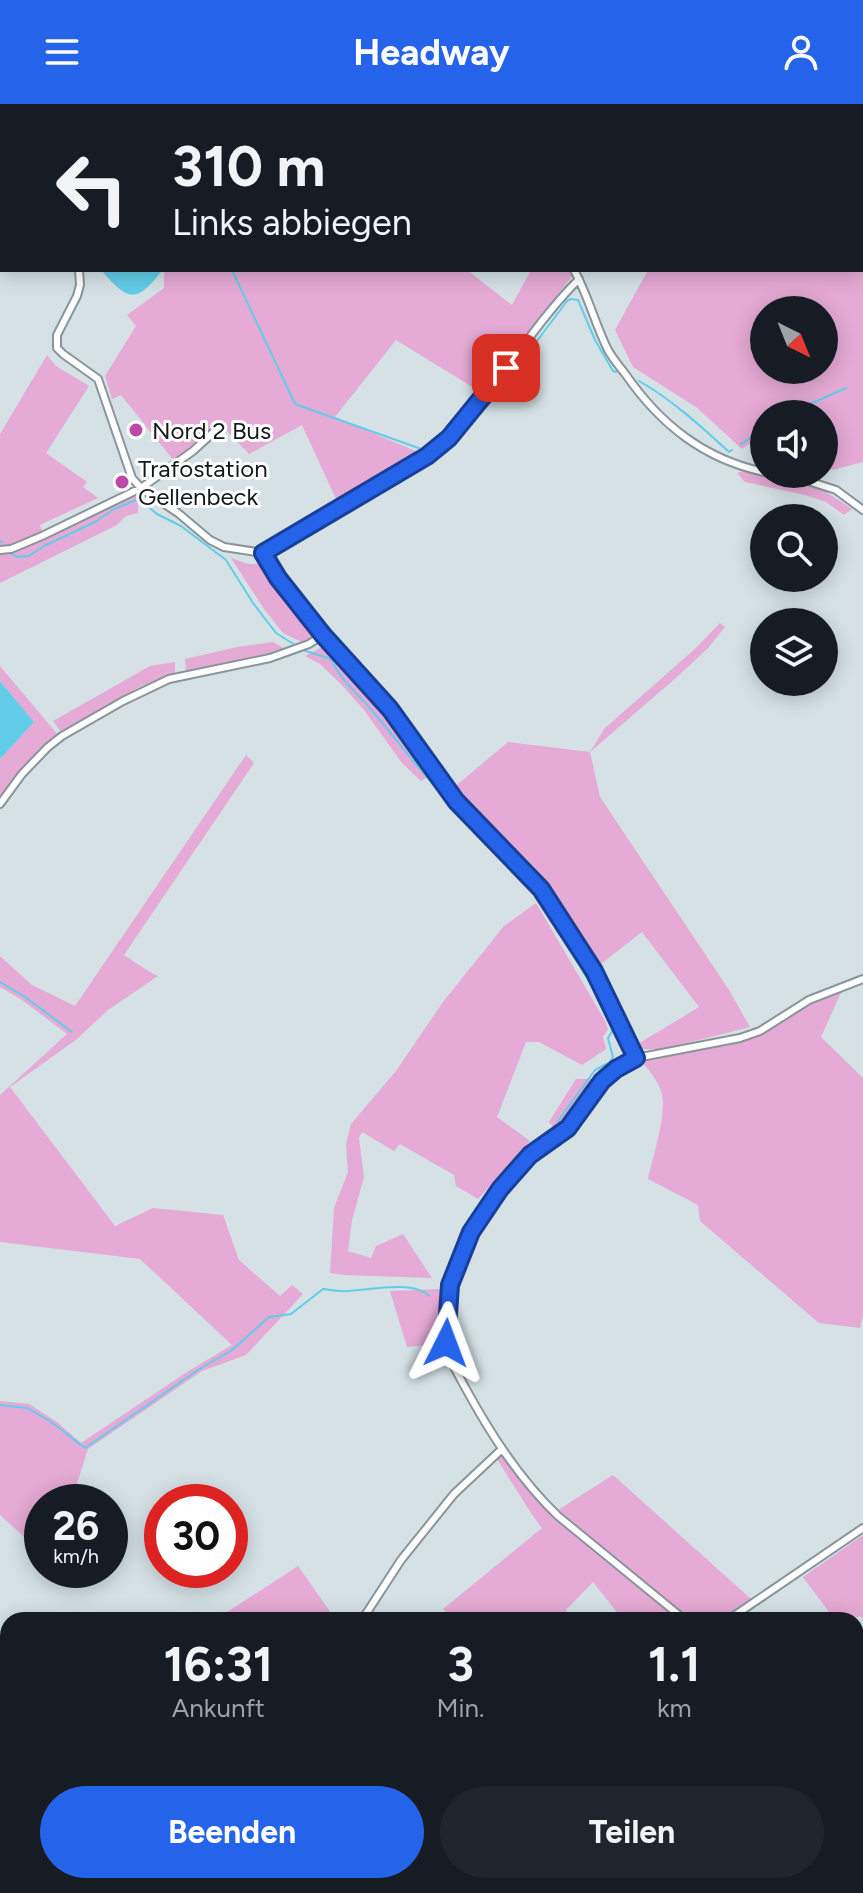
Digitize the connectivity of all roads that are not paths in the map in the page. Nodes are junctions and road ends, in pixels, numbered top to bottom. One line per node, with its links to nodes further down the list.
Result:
1 (79, 272): 6 (street)
2 (575, 272): 3 (street)
3 (579, 279): 5 (street); 10 (street)
4 (217, 429): 6 (street)
5 (750, 469)
6 (141, 488): 9 (street); 10 (street)
7 (830, 488): 8 (street)
8 (863, 510)
9 (0, 550)
10 (263, 553): 11 (street)
11 (323, 635): 12 (street); 14 (street)
12 (0, 804)
13 (863, 979): 14 (street)
14 (636, 1058): 15 (street)
15 (502, 1449): 17 (street); 18 (street)
16 (863, 1528): 19 (street)
17 (367, 1612)
18 (675, 1612)
19 (740, 1612)

